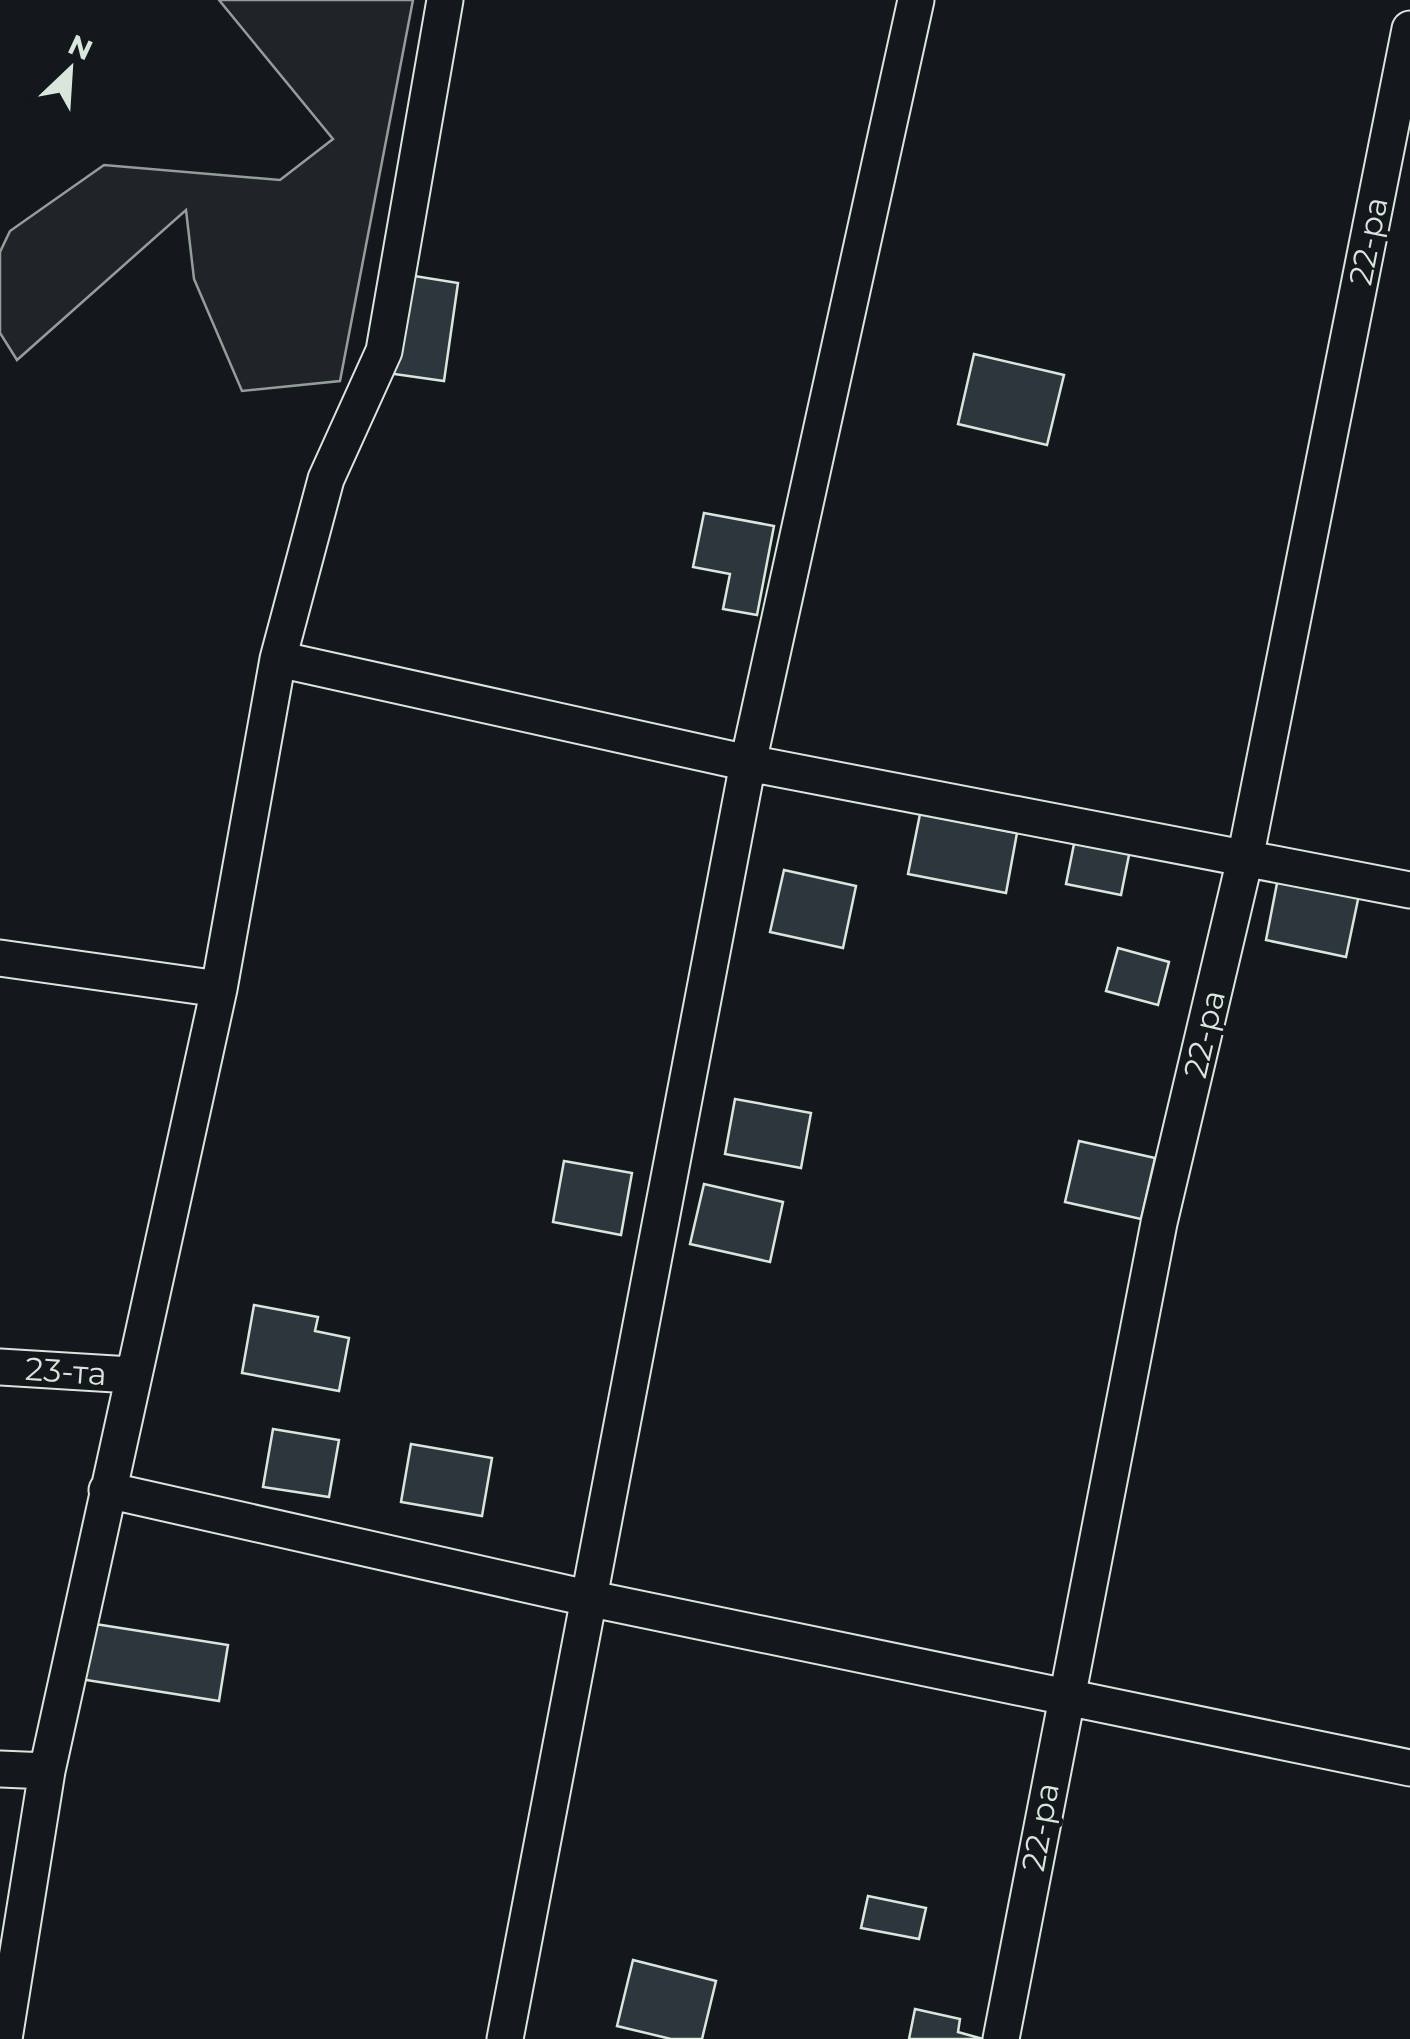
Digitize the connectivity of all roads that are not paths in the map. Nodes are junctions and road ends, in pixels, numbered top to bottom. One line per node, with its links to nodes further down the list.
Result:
1 (445, 0): 4 (street)
2 (916, 0): 5 (street)
3 (1410, 29): 6 (street, 22-ра)
4 (278, 659): 5 (street); 9 (street)
5 (748, 763): 6 (street); 13 (street)
6 (1245, 858): 7 (street); 14 (street, 22-ра)
7 (1410, 890)
8 (0, 958): 9 (street)
9 (219, 989): 11 (street)
10 (0, 1366): 11 (street, 23-та)
11 (131, 1375): 12 (street)
12 (107, 1490): 13 (street); 17 (street)
13 (587, 1598): 14 (street); 19 (street)
14 (1064, 1697): 15 (street); 20 (street, 22-ра)
15 (1410, 1768)
16 (0, 1769): 17 (street)
17 (47, 1772): 18 (street)
18 (4, 2039)
19 (505, 2039)
20 (1000, 2039)

